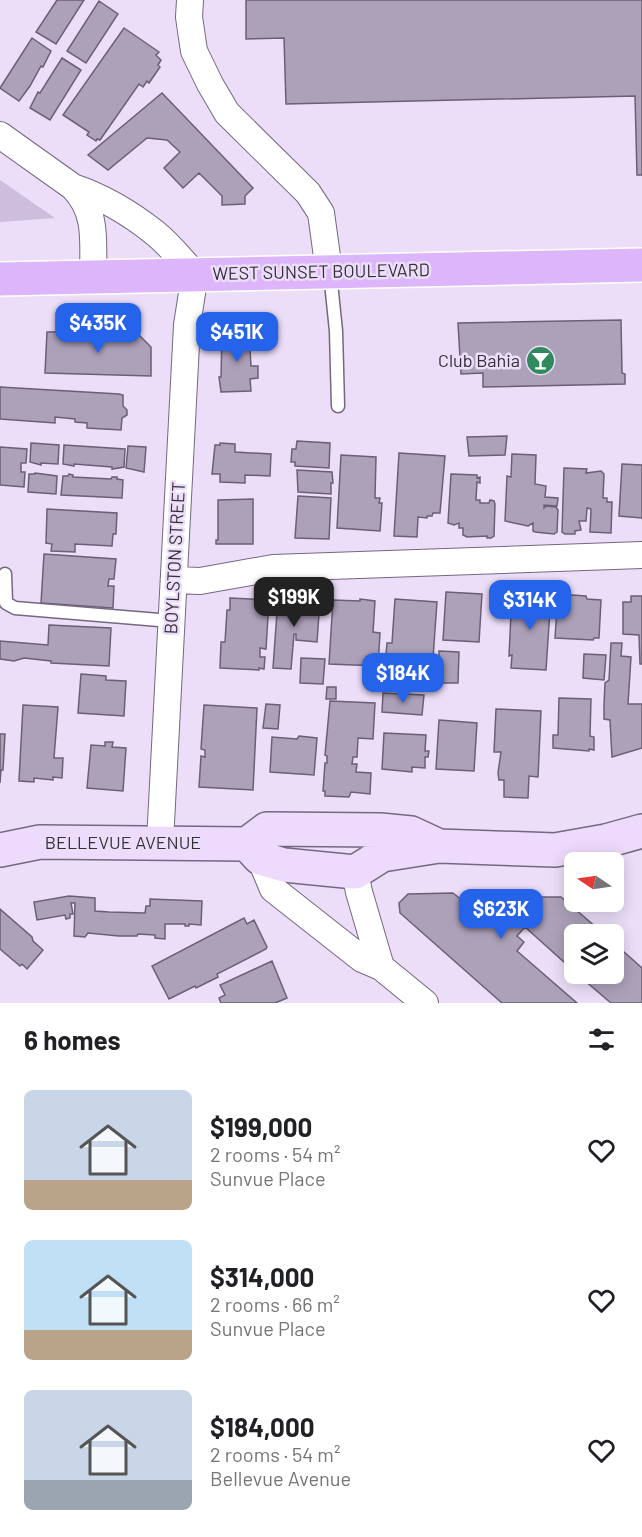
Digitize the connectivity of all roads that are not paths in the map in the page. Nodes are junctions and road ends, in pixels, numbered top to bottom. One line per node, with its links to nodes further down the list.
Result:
1 (190, 0): 5 (street)
2 (0, 135): 3 (street)
3 (73, 187): 6 (street); 7 (street)
4 (642, 266): 5 (main road, WEST SUNSET BOULEVARD)
5 (329, 271): 6 (main road, WEST SUNSET BOULEVARD); 9 (lane)
6 (195, 274): 7 (main road, WEST SUNSET BOULEVARD); 12 (street, BOYLSTON STREET)
7 (93, 277): 8 (main road, WEST SUNSET BOULEVARD)
8 (0, 279)
9 (338, 406)
10 (642, 555): 12 (street)
11 (5, 574): 13 (lane)
12 (175, 580): 13 (street, BOYLSTON STREET)
13 (171, 621): 17 (street, BOYLSTON STREET)
14 (642, 831): 18 (street)
15 (0, 842): 16 (street)
16 (40, 842): 17 (street, BELLEVUE AVENUE); 19 (street, BELLEVUE AVENUE)
17 (160, 842): 20 (street, BELLEVUE AVENUE)
18 (439, 846): 20 (street); 21 (street)
19 (0, 850)
20 (253, 851): 21 (street, BELLEVUE AVENUE); 22 (street)
21 (355, 872): 22 (street)
22 (381, 967): 23 (street)
23 (425, 1003)

